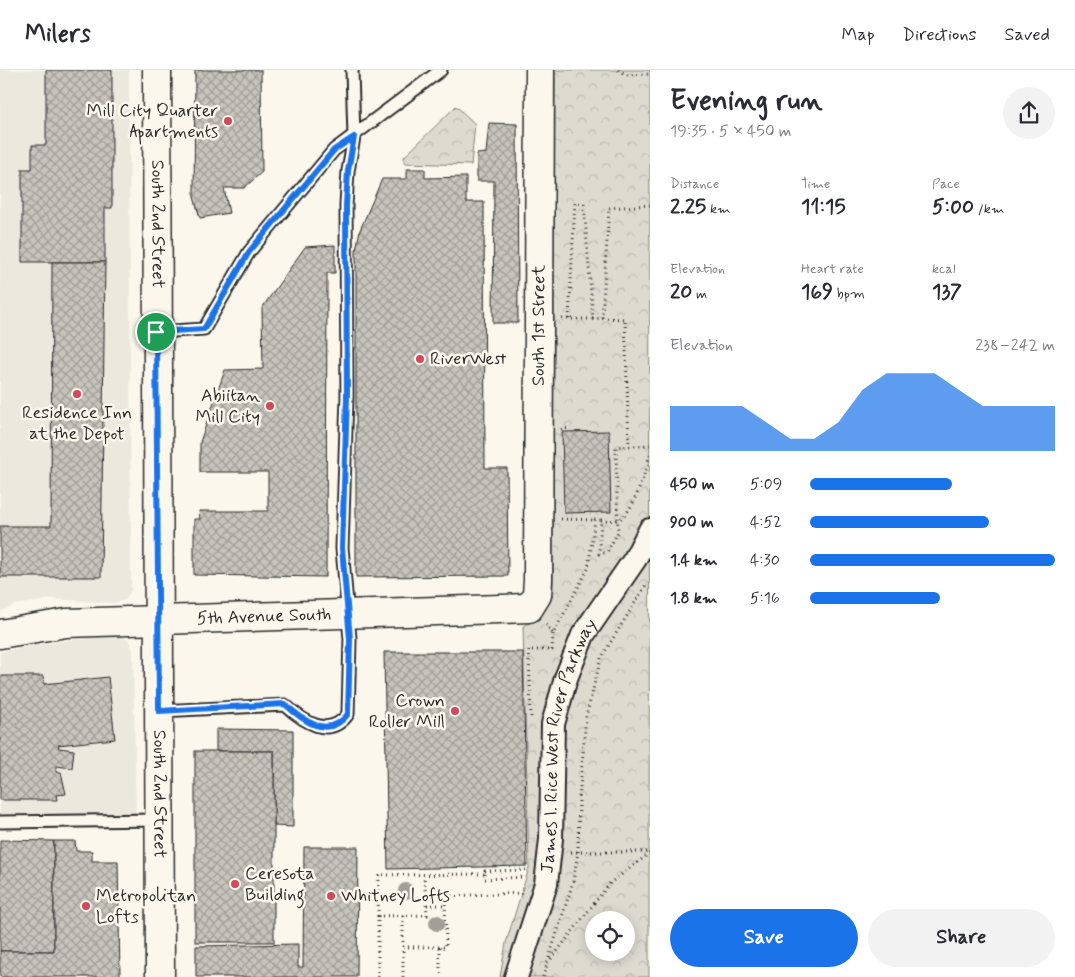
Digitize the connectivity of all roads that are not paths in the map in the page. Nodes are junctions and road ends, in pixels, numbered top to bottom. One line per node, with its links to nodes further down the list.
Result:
1 (157, 70): 6 (street, South 2nd Street)
2 (352, 70): 5 (lane)
3 (441, 70): 5 (lane)
4 (540, 78): 8 (street, South 1st Street)
5 (354, 137): 6 (lane); 9 (lane)
6 (156, 332): 10 (street, South 2nd Street)
7 (650, 530): 16 (street, James I. Rice West River Parkway)
8 (538, 580): 9 (street, 5th Avenue South)
9 (348, 614): 10 (street, 5th Avenue South); 12 (lane)
10 (158, 620): 11 (street, 5th Avenue South); 12 (street, South 2nd Street)
11 (0, 634)
12 (159, 711): 13 (street, South 2nd Street)
13 (160, 820): 14 (lane); 15 (street, South 2nd Street)
14 (0, 822)
15 (160, 977)
16 (516, 977)

